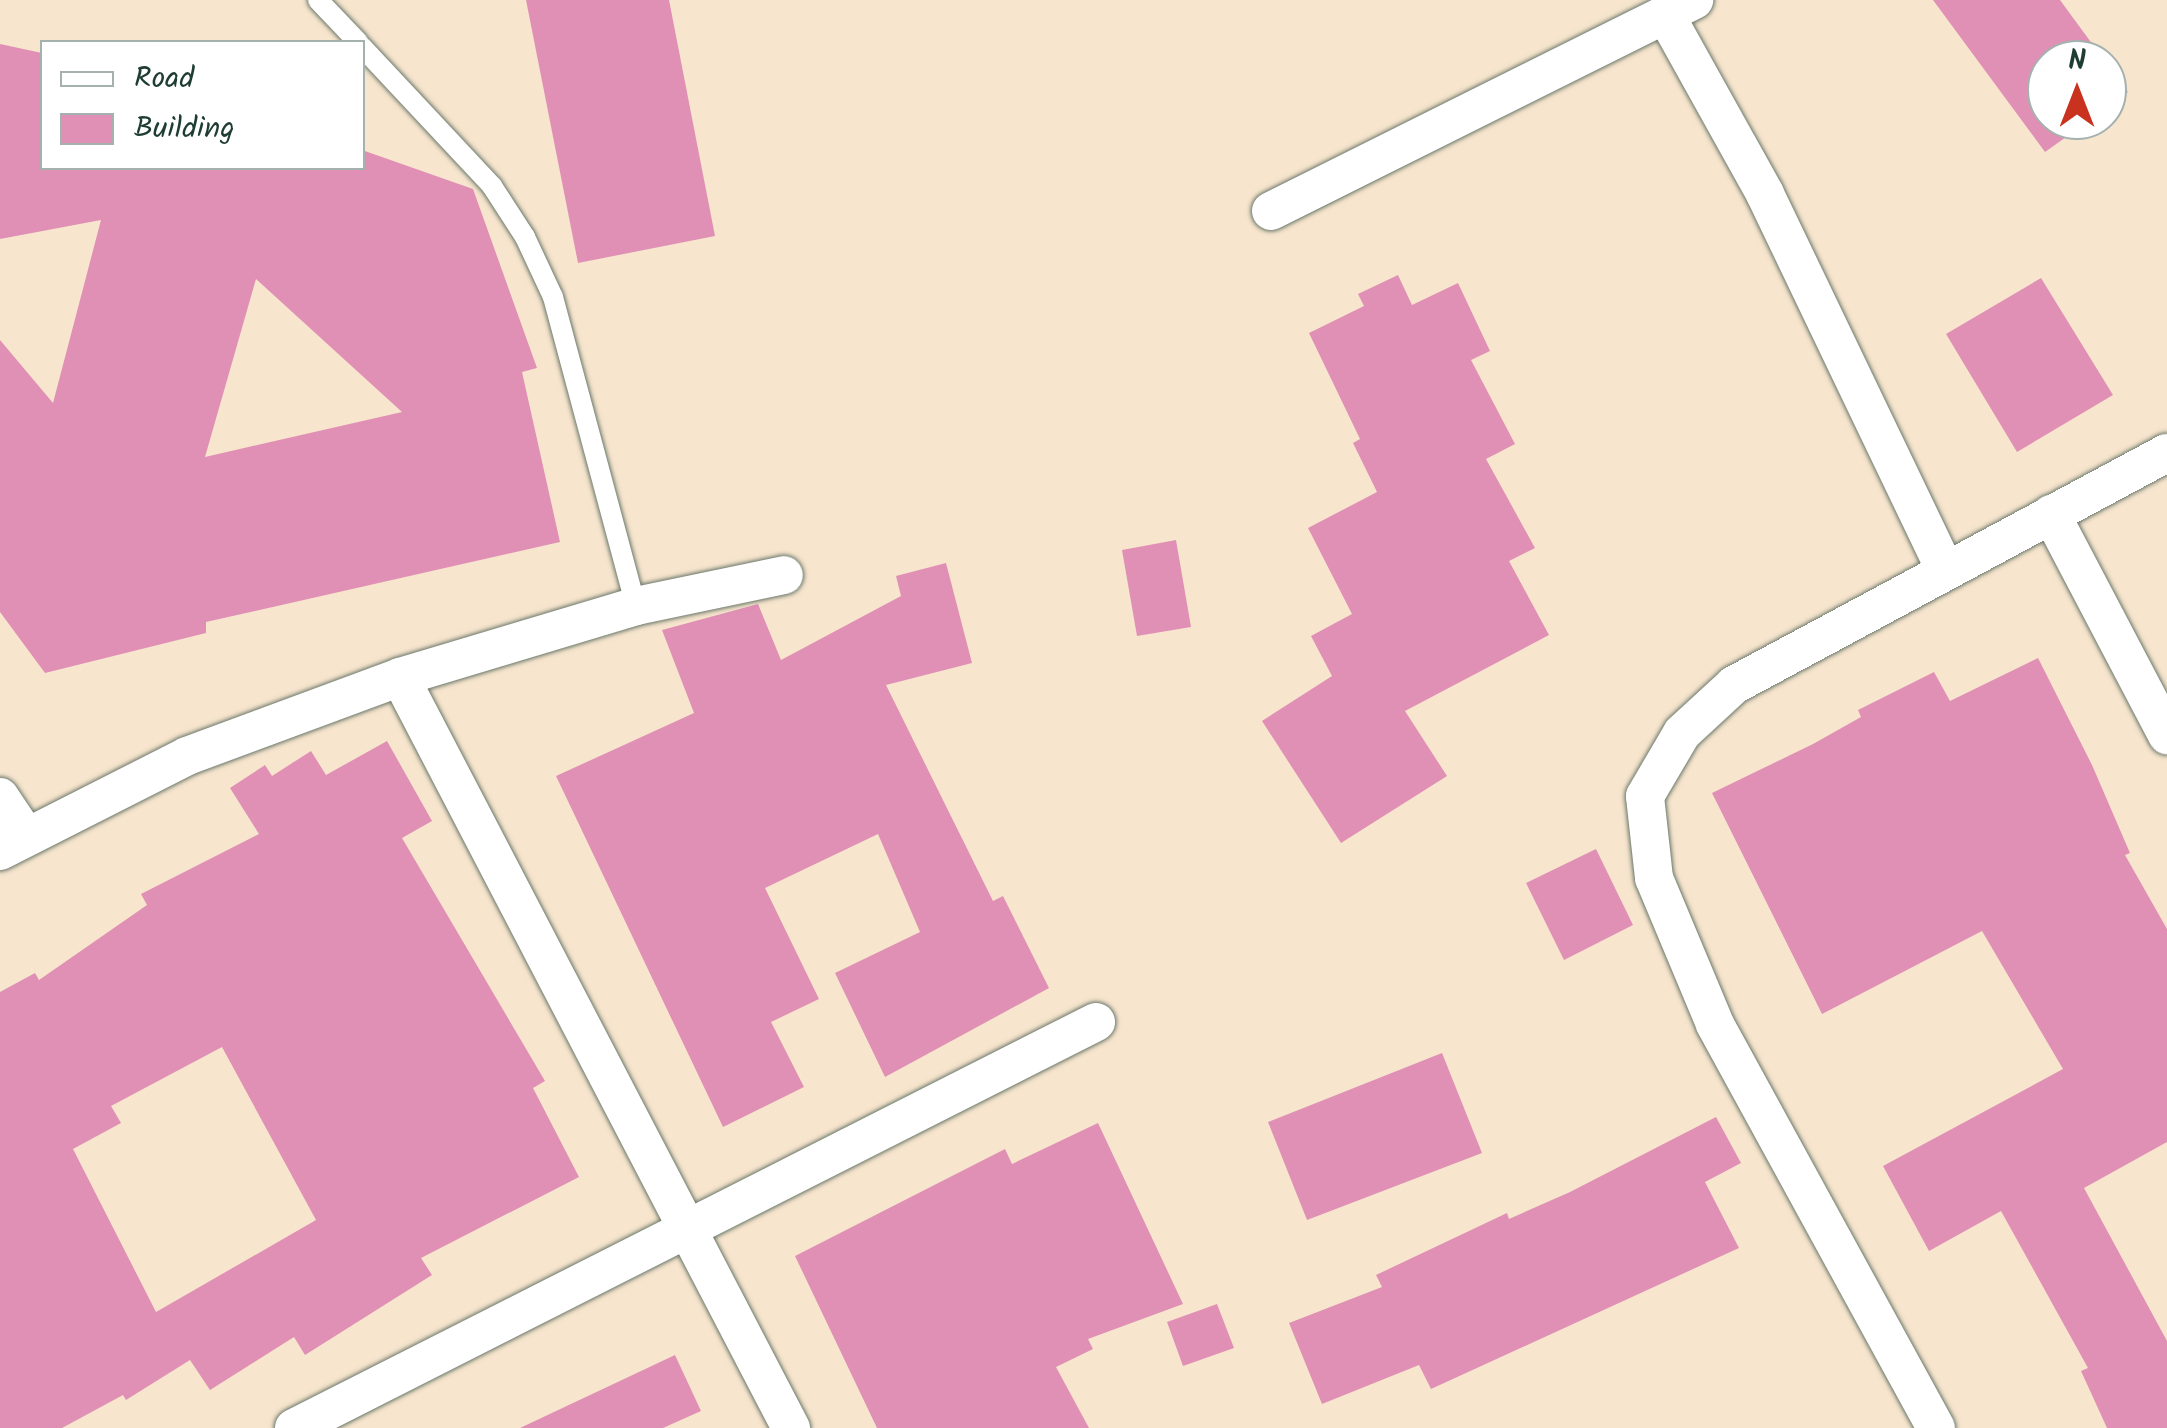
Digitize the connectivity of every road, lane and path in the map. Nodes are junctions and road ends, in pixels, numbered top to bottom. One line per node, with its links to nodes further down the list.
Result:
1 (318, 0): 3 (lane)
2 (1680, 7): 5 (street); 8 (street)
3 (355, 40)
4 (365, 50): 10 (lane)
5 (1271, 211)
6 (2167, 453): 7 (street)
7 (2051, 514): 8 (street); 12 (street)
8 (1945, 570): 19 (street)
9 (784, 575): 10 (street)
10 (636, 606): 11 (street)
11 (400, 677): 14 (street); 16 (street)
12 (2167, 735)
13 (0, 797): 14 (street)
14 (13, 844)
15 (1096, 1022): 16 (street)
16 (687, 1228): 17 (street); 18 (street)
17 (294, 1428)
18 (791, 1428)
19 (1936, 1428)

